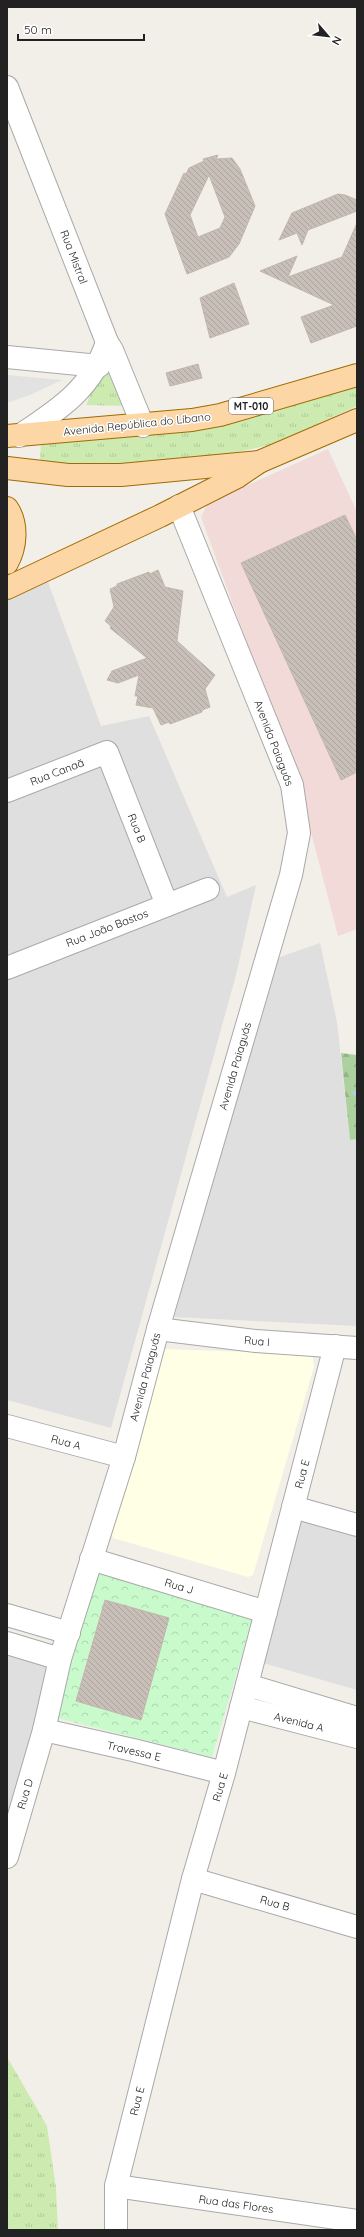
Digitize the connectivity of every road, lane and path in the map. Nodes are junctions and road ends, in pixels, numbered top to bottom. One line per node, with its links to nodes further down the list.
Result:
1 (7, 87): 2 (street, Rua Mistral)
2 (107, 342): 4 (street); 7 (street, Rua Mistral)
3 (7, 357): 4 (street)
4 (99, 366): 8 (street)
5 (357, 375): 7 (main road, Avenida República do Líbano / MT-010)
6 (357, 420): 9 (main road)
7 (143, 426): 8 (main road, Avenida República do Líbano / MT-010)
8 (13, 436)
9 (259, 462): 10 (main road); 11 (main road)
10 (7, 468)
11 (179, 506): 14 (main road); 20 (street, Avenida Paiaguás)
12 (7, 508): 13 (main road)
13 (7, 564)
14 (7, 588)
15 (107, 752): 16 (street, Rua Canaã); 18 (street, Rua B)
16 (7, 791)
17 (208, 889): 18 (street, Rua João Bastos)
18 (167, 904): 19 (street, Rua João Bastos)
19 (7, 968)
20 (158, 1329): 21 (street, Rua I); 24 (street, Avenida Paiaguás)
21 (335, 1346): 22 (street, Rua I); 25 (street, Rua E)
22 (357, 1348)
23 (7, 1426): 24 (street, Rua A)
24 (124, 1458): 27 (street, Avenida Paiaguás)
25 (293, 1506): 26 (street); 28 (street, Rua E)
26 (357, 1525)
27 (91, 1559): 28 (street, Rua J); 30 (street, Avenida Paiaguás)
28 (266, 1612): 33 (street, Rua E)
29 (7, 1615): 30 (street)
30 (69, 1633): 32 (street, Avenida Paiaguás)
31 (7, 1643): 32 (street)
32 (60, 1659): 36 (street, Avenida Paiaguás)
33 (247, 1685): 34 (street, Rua E); 35 (street, Avenida A)
34 (241, 1707): 37 (street, Avenida A); 38 (street, Rua E)
35 (357, 1718)
36 (44, 1730): 38 (street, Travessa E); 39 (street, Rua D)
37 (357, 1737)
38 (224, 1773): 41 (street, Rua E)
39 (11, 1826): 40 (street, Rua D)
40 (7, 1857)
41 (193, 1879): 42 (street, Rua B); 43 (street, Rua E)
42 (357, 1927)
43 (116, 2186): 44 (street, Rua das Flores); 45 (street, Rua E)
44 (357, 2221)
45 (116, 2230)

